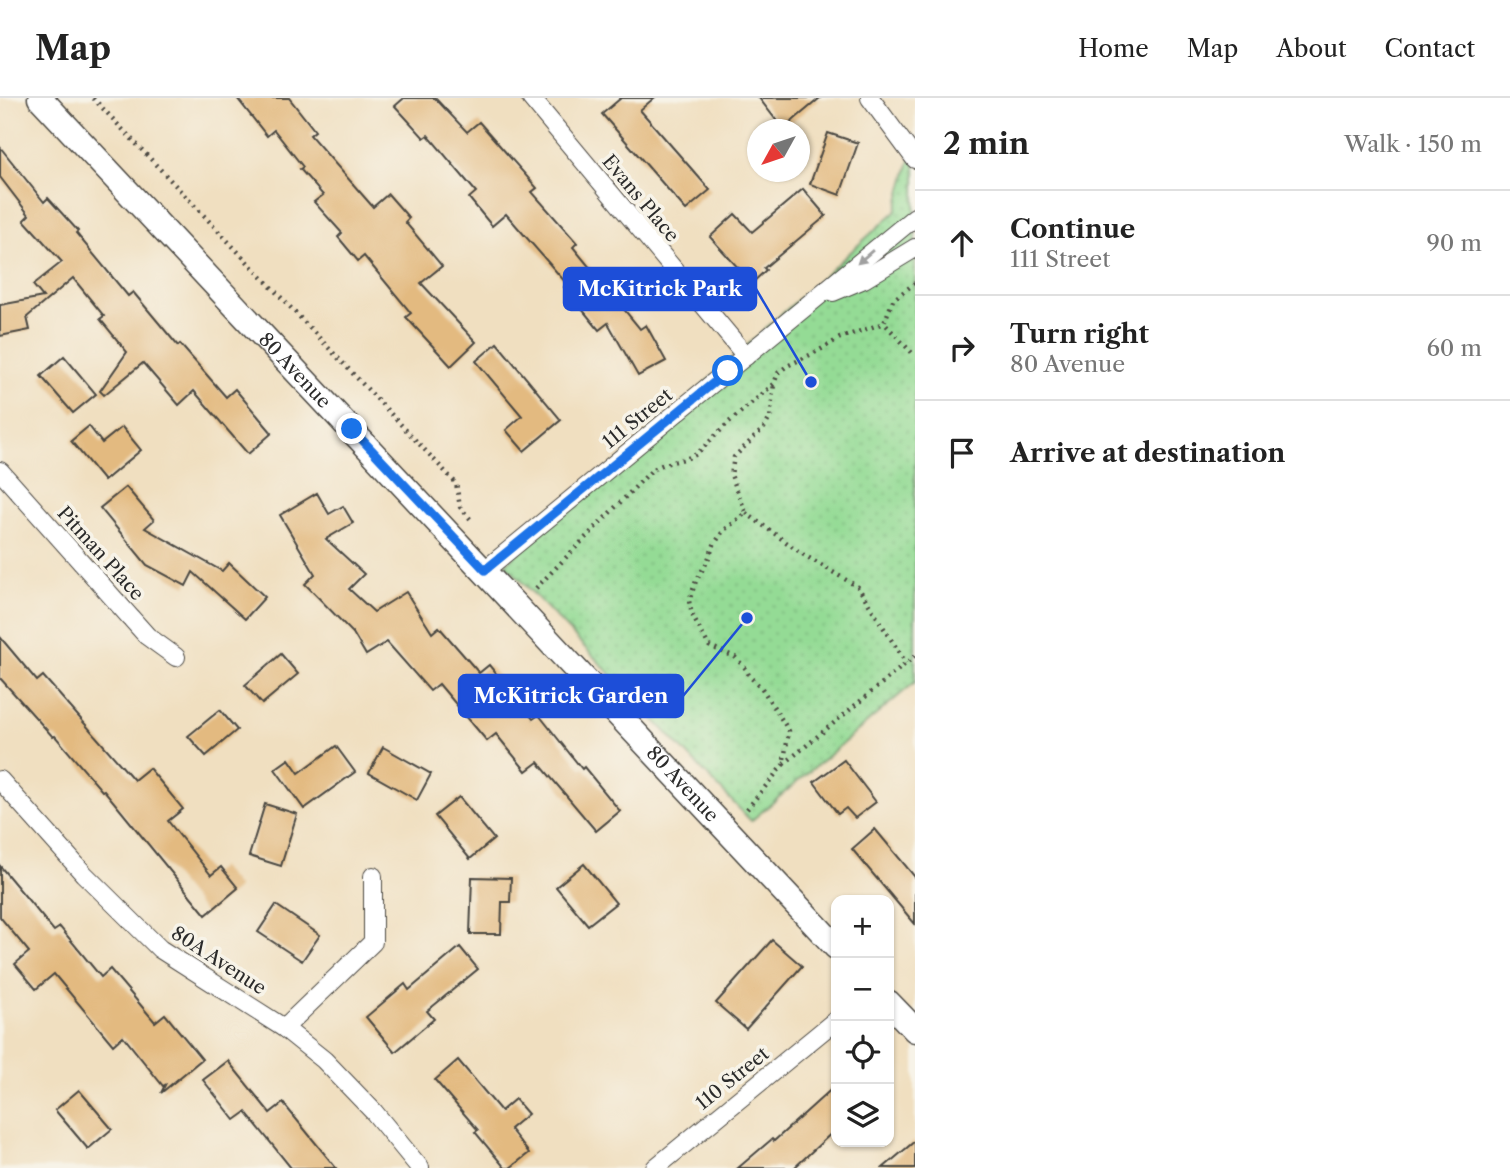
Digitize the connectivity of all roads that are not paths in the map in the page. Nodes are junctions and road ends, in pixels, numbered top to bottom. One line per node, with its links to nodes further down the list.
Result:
1 (40, 98): 10 (street, 80 Avenue)
2 (531, 98): 8 (street, Evans Place)
3 (870, 98): 4 (street)
4 (915, 159)
5 (915, 217): 7 (street, 111 Street, one-way to 7)
6 (915, 248): 7 (street, 111 Street)
7 (817, 299): 8 (street, 111 Street)
8 (746, 356): 10 (street, 111 Street)
9 (0, 471): 11 (street, Pitman Place)
10 (485, 570): 14 (street, 80 Avenue)
11 (176, 657)
12 (0, 780): 17 (street, 80A Avenue)
13 (373, 876): 17 (street)
14 (831, 942)
15 (894, 1008): 18 (street)
16 (835, 1021): 20 (street, 110 Street)
17 (284, 1028): 19 (street, 80A Avenue)
18 (915, 1030)
19 (420, 1168)
20 (655, 1168)

